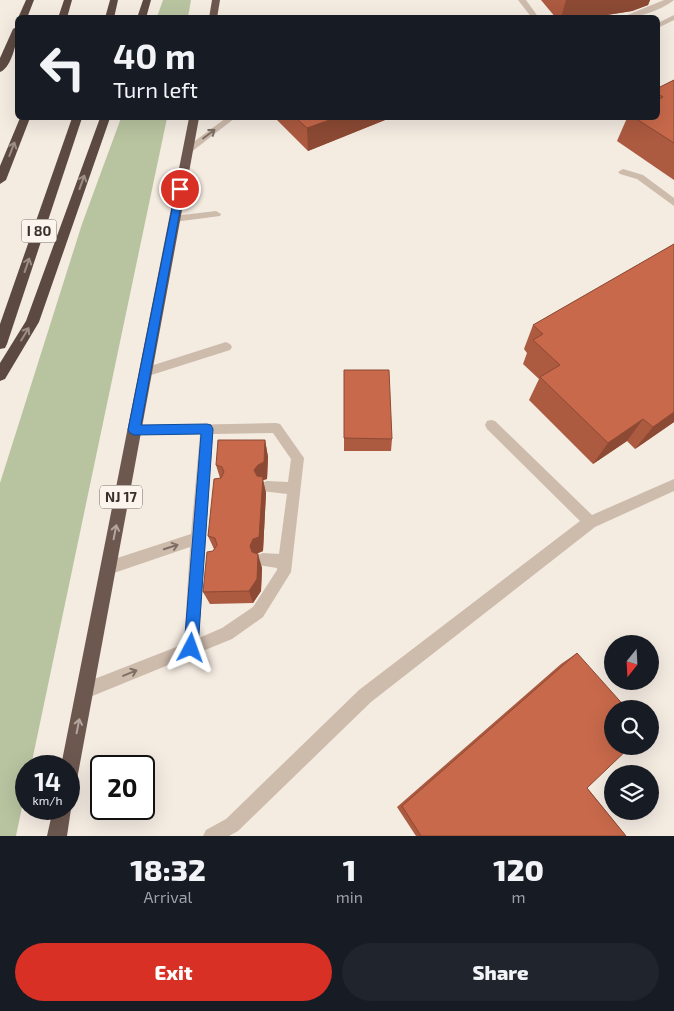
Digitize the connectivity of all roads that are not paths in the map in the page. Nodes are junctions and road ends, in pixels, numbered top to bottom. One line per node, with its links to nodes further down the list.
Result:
1 (30, 0): 8 (highway)
2 (68, 0): 9 (highway)
3 (114, 0): 10 (highway)
4 (147, 0): 11 (highway)
5 (216, 0): 12 (highway)
6 (522, 0): 13 (lane)
7 (670, 0): 14 (lane)
8 (23, 15)
9 (63, 15)
10 (110, 15)
11 (142, 15)
12 (214, 15)
13 (534, 15)
14 (632, 15)
15 (674, 17): 16 (lane)
16 (660, 25)
17 (15, 36): 18 (highway)
18 (0, 69)
19 (24, 120): 26 (highway, one-way to 19)
20 (77, 120): 30 (highway, I 80, one-way to 20)
21 (104, 120): 33 (highway, one-way to 21)
22 (194, 120): 24 (highway, NJ 17)
23 (228, 120): 24 (lane, one-way to 23)
24 (187, 151): 29 (highway, NJ 17)
25 (622, 172): 27 (lane)
26 (0, 180)
27 (674, 203)
28 (216, 214): 29 (lane)
29 (174, 220): 32 (highway, NJ 17)
30 (0, 344)
31 (226, 347): 32 (lane)
32 (145, 372): 36 (highway, NJ 17)
33 (0, 375)
34 (491, 425): 40 (lane)
35 (207, 429): 36 (lane); 39 (lane); 41 (lane)
36 (134, 430): 46 (highway, NJ 17, one-way to 36)
37 (674, 485): 40 (lane)
38 (266, 487): 39 (lane)
39 (294, 488): 45 (lane)
40 (590, 522): 52 (lane)
41 (198, 538): 42 (lane); 46 (lane, one-way to 41)
42 (196, 558): 43 (lane); 47 (lane)
43 (214, 558)
44 (263, 560): 45 (lane)
45 (285, 561): 47 (lane)
46 (108, 568): 48 (highway, NJ 17)
47 (191, 648): 48 (lane, one-way to 47)
48 (85, 691): 49 (highway, NJ 17, one-way to 48)
49 (73, 755)
50 (60, 820): 51 (highway)
51 (57, 836)
52 (212, 836)

